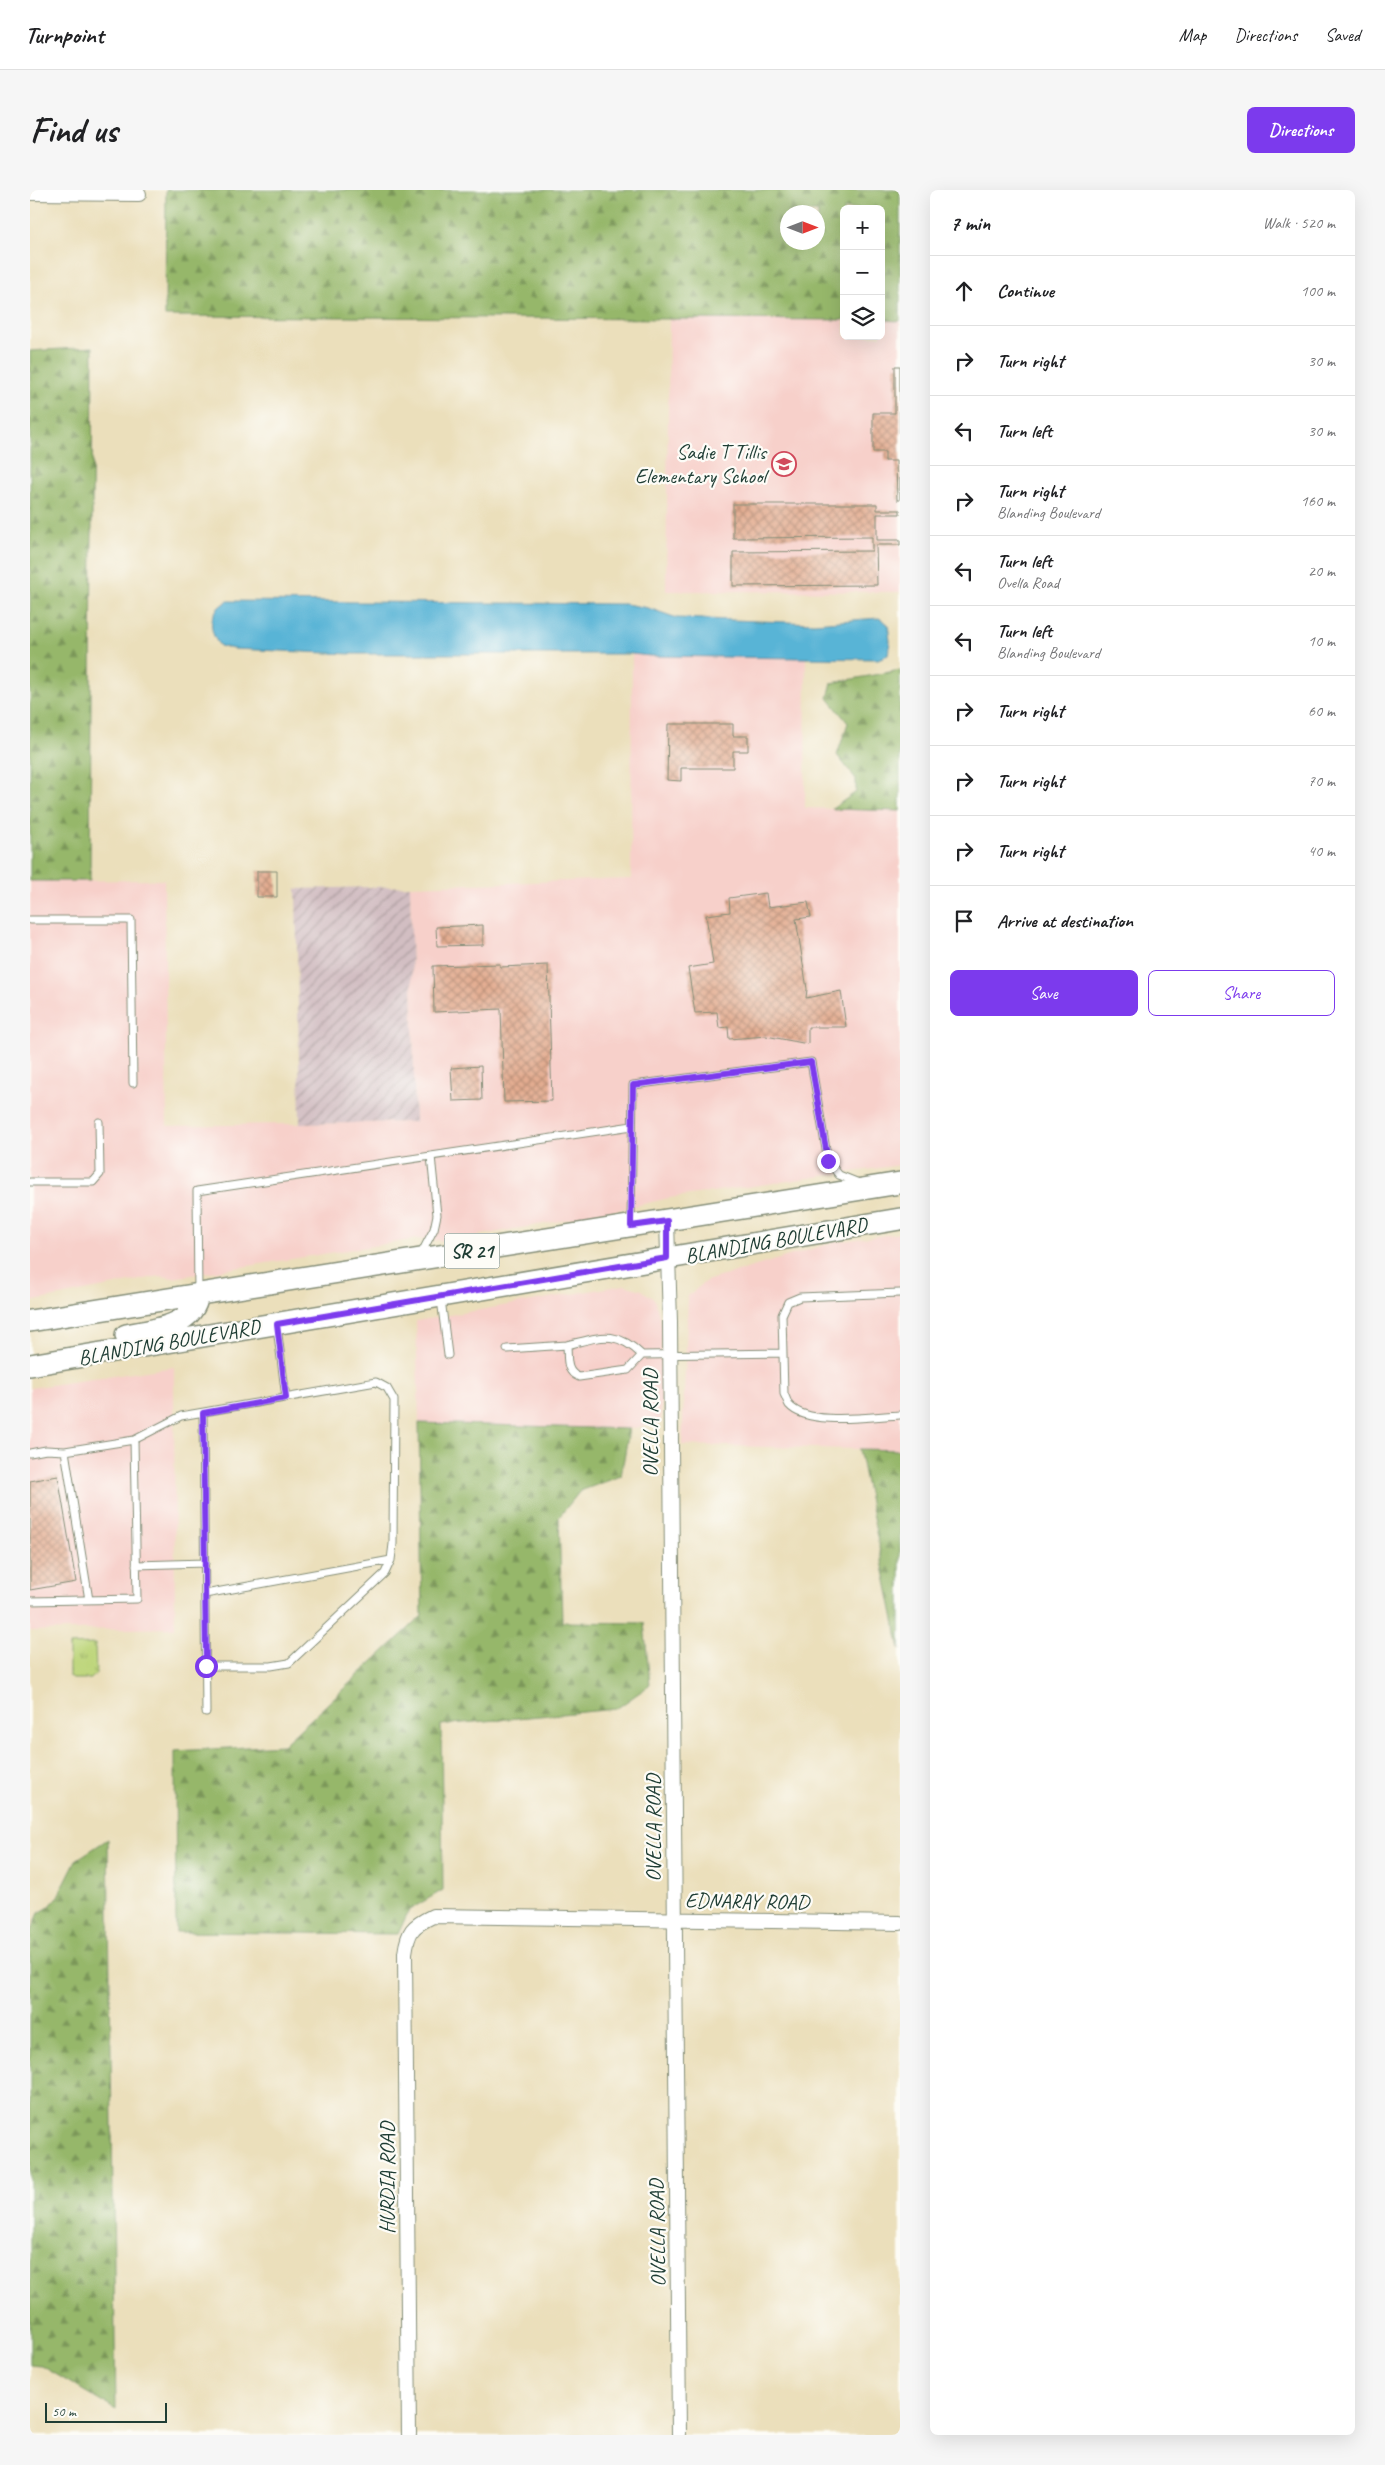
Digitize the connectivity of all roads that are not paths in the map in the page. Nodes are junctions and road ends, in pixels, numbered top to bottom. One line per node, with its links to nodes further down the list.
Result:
1 (30, 193): 2 (street)
2 (139, 194)
3 (30, 920): 4 (lane)
4 (133, 1083)
5 (98, 1122): 8 (lane)
6 (632, 1126): 7 (lane); 10 (lane); 13 (lane)
7 (430, 1156): 15 (lane); 17 (lane)
8 (30, 1182)
9 (900, 1183): 10 (main road, BLANDING BOULEVARD / SR 21)
10 (875, 1188): 12 (main road, BLANDING BOULEVARD / SR 21)
11 (900, 1219): 14 (main road, BLANDING BOULEVARD / SR 21)
12 (667, 1221): 13 (main road, BLANDING BOULEVARD / SR 21); 14 (street, OVELLA ROAD)
13 (631, 1226): 15 (main road, BLANDING BOULEVARD / SR 21)
14 (667, 1258): 18 (main road, BLANDING BOULEVARD / SR 21); 27 (street, OVELLA ROAD)
15 (418, 1260): 17 (main road, BLANDING BOULEVARD / SR 21)
16 (900, 1293): 24 (lane)
17 (198, 1294): 19 (main road, BLANDING BOULEVARD / SR 21); 23 (main road)
18 (441, 1296): 20 (main road, BLANDING BOULEVARD / SR 21); 26 (lane)
19 (30, 1321)
20 (277, 1324): 28 (main road, BLANDING BOULEVARD / SR 21); 29 (lane)
21 (567, 1345): 22 (lane); 25 (lane); 25 (lane)
22 (507, 1349)
23 (30, 1351)
24 (783, 1353): 27 (lane); 31 (lane)
25 (642, 1355): 27 (lane)
26 (448, 1356)
27 (670, 1356): 43 (street, OVELLA ROAD)
28 (30, 1365)
29 (286, 1398): 30 (lane); 35 (lane)
30 (203, 1413): 32 (lane); 36 (lane)
31 (900, 1416)
32 (134, 1440): 33 (lane); 37 (lane)
33 (65, 1451): 34 (lane); 39 (lane)
34 (30, 1453)
35 (390, 1560): 38 (lane); 41 (lane)
36 (205, 1563): 37 (lane); 38 (lane)
37 (136, 1565): 39 (lane)
38 (205, 1594): 41 (lane)
39 (89, 1600): 40 (lane)
40 (30, 1601)
41 (206, 1666): 42 (lane)
42 (206, 1712)
43 (673, 1920): 44 (street, EDNARAY ROAD); 45 (street, EDNARAY ROAD); 47 (street, OVELLA ROAD)
44 (900, 1923)
45 (416, 1924): 46 (street, HURDIA ROAD)
46 (409, 2435)
47 (679, 2435)

